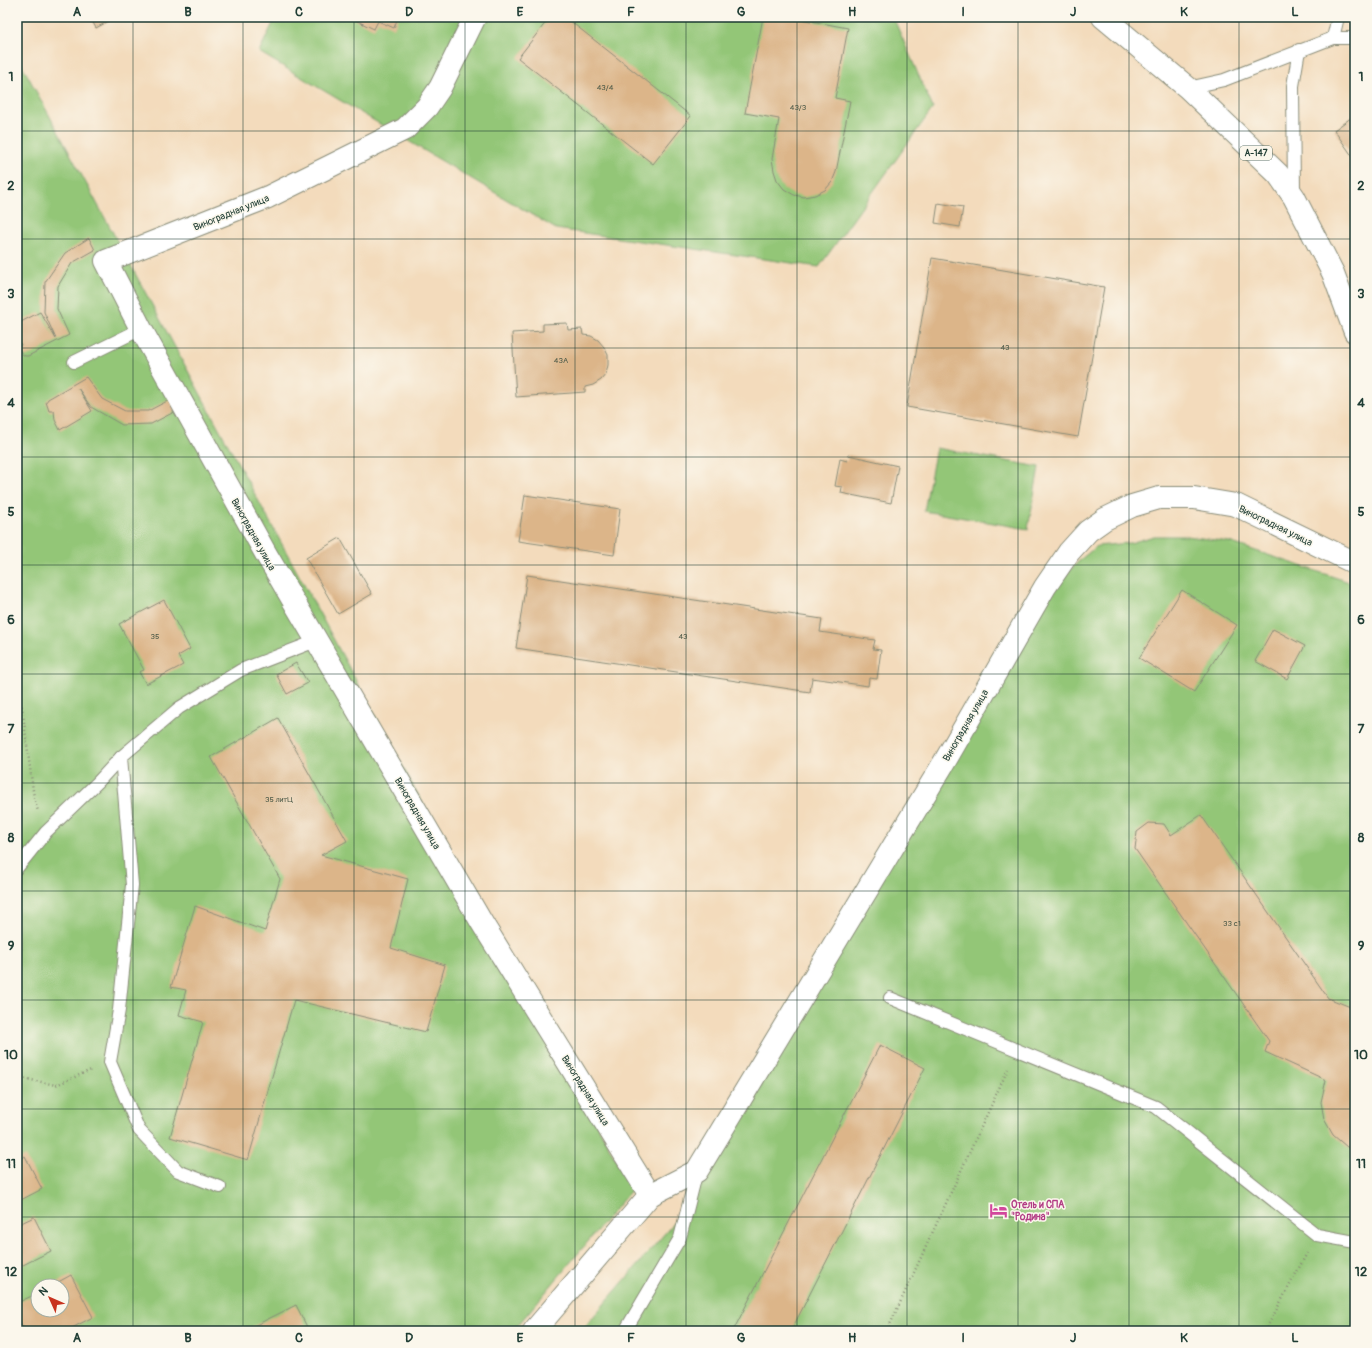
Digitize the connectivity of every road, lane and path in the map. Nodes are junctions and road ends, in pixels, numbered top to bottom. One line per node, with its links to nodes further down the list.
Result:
1 (475, 17): 9 (street, Виноградная улица)
2 (1103, 17): 7 (street, А-147)
3 (1338, 17): 4 (lane)
4 (1333, 38): 5 (lane); 6 (lane)
5 (1355, 38)
6 (1299, 50): 7 (lane); 8 (lane)
7 (1188, 88): 8 (street, А-147)
8 (1294, 197): 10 (street, А-147)
9 (141, 329): 11 (lane); 13 (street, Виноградная улица)
10 (1355, 332)
11 (74, 362)
12 (1355, 563): 22 (street, Виноградная улица)
13 (316, 641): 15 (lane); 24 (street, Виноградная улица)
14 (17, 694): 16 (path)
15 (121, 757): 16 (lane); 20 (lane)
16 (46, 832): 17 (lane)
17 (17, 868)
18 (890, 998): 19 (lane)
19 (1017, 1050): 25 (lane); 29 (path)
20 (110, 1062): 21 (path); 23 (lane)
21 (17, 1077)
22 (697, 1171): 24 (street); 28 (lane, Виноградная улица)
23 (220, 1187)
24 (650, 1195): 27 (street)
25 (1317, 1235): 26 (lane); 30 (path)
26 (1355, 1242)
27 (534, 1331)
28 (625, 1331)
29 (887, 1331)
30 (1265, 1331)

